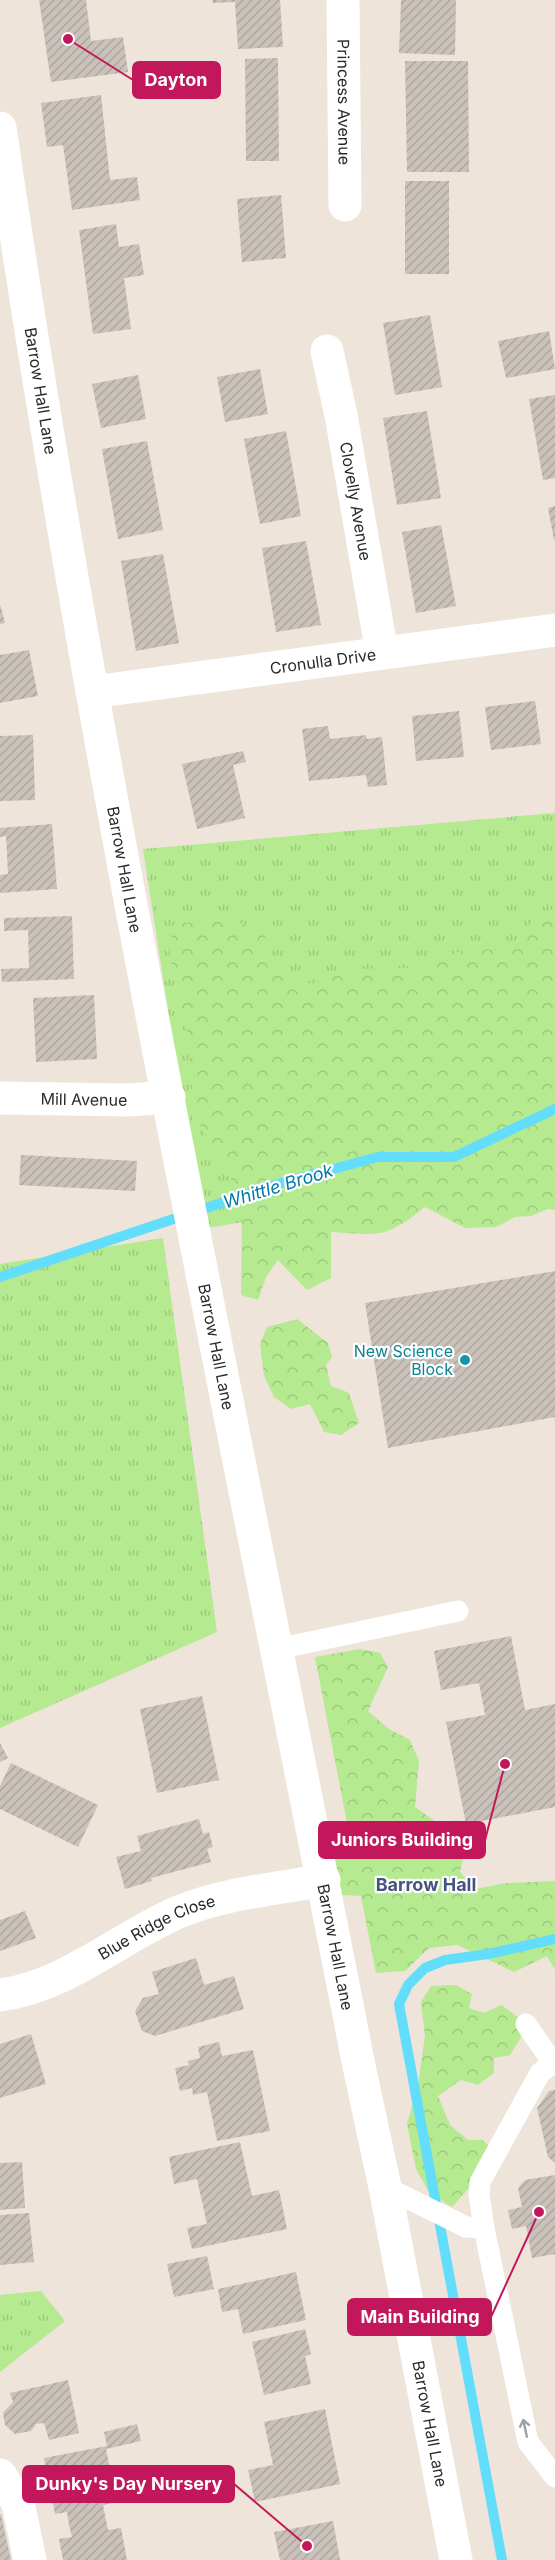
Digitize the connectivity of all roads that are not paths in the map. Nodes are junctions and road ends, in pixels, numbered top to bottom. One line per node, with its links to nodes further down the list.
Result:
1 (343, 0): 3 (street, Princess Avenue)
2 (0, 128): 7 (street, Barrow Hall Lane)
3 (345, 205)
4 (328, 350): 6 (street, Clovelly Avenue)
5 (555, 630): 6 (street, Cronulla Drive)
6 (382, 653): 7 (street, Cronulla Drive)
7 (93, 692): 8 (street, Barrow Hall Lane)
8 (169, 1097): 9 (street, Mill Avenue); 11 (street, Barrow Hall Lane)
9 (0, 1098)
10 (458, 1611): 11 (lane)
11 (277, 1649): 12 (street, Barrow Hall Lane)
12 (324, 1880): 13 (street, Blue Ridge Close); 16 (street, Barrow Hall Lane)
13 (0, 1995)
14 (526, 2024): 15 (lane)
15 (554, 2063): 17 (lane)
16 (385, 2187): 17 (lane); 21 (street, Barrow Hall Lane)
17 (484, 2228): 19 (lane, one-way to 17)
18 (0, 2475): 20 (street)
19 (555, 2476)
20 (30, 2560)
21 (456, 2560)

